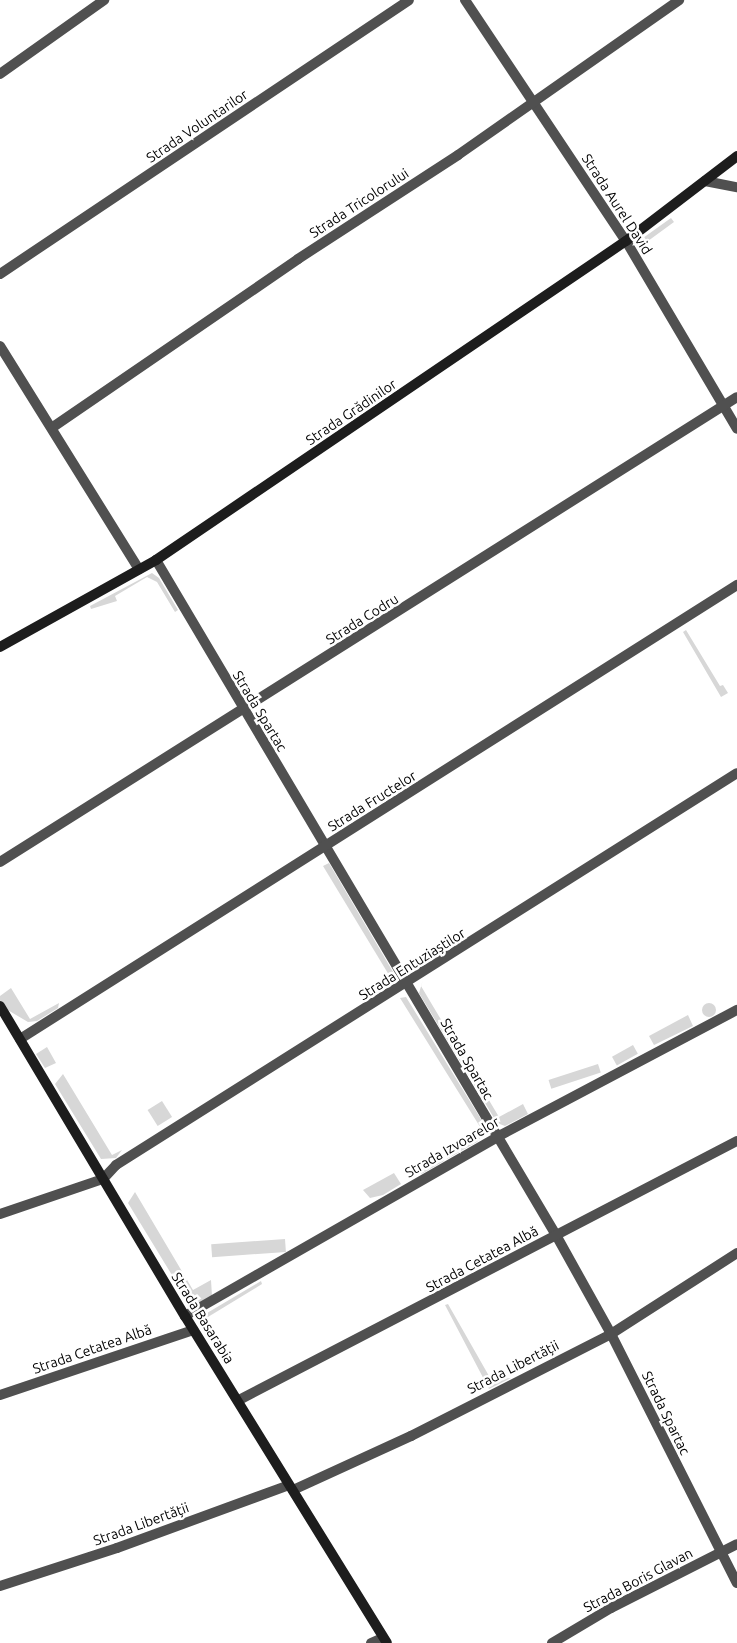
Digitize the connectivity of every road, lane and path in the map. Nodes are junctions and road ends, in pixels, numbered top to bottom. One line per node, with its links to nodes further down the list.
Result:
1 (104, 0): 5 (street)
2 (409, 0): 11 (street, Strada Voluntarilor)
3 (465, 0): 6 (street, Strada Aurel David)
4 (679, 0): 6 (street, Strada Tricolorului)
5 (0, 74)
6 (533, 103): 10 (street, Strada Aurel David); 15 (street, Strada Tricolorului)
7 (737, 156): 8 (street, Strada Grădinilor)
8 (705, 181): 9 (street); 10 (street, Strada Grădinilor)
9 (737, 187)
10 (626, 241): 14 (street, Strada Aurel David); 17 (street, Strada Grădinilor)
11 (0, 274)
12 (0, 346): 15 (street)
13 (737, 397): 14 (street, Strada Codru)
14 (724, 405): 16 (street, Strada Aurel David); 21 (street, Strada Codru)
15 (53, 427): 18 (street)
16 (737, 429)
17 (156, 560): 18 (street, Strada Grădinilor); 21 (street, Strada Spartac)
18 (140, 569): 20 (street, Strada Grădinilor)
19 (737, 584): 23 (street, Strada Fructelor)
20 (0, 647)
21 (243, 711): 23 (street, Strada Spartac); 24 (street, Strada Codru)
22 (737, 773): 25 (street, Strada Entuziaștilor)
23 (325, 847): 25 (street, Strada Spartac); 28 (street, Strada Fructelor)
24 (0, 862)
25 (407, 983): 29 (street, Strada Spartac); 31 (street, Strada Entuziaștilor)
26 (0, 1006): 28 (street, Strada Basarabia)
27 (737, 1010): 29 (street, Strada Izvoarelor)
28 (20, 1039): 31 (street, Strada Basarabia)
29 (497, 1137): 33 (street, Strada Spartac); 35 (street, Strada Izvoarelor)
30 (737, 1141): 33 (street, Strada Cetatea Albă)
31 (103, 1179): 32 (street); 35 (street, Strada Basarabia)
32 (0, 1214)
33 (556, 1235): 37 (street, Strada Spartac); 39 (street, Strada Cetatea Albă)
34 (737, 1253): 37 (street, Strada Libertății)
35 (185, 1316): 36 (street, Strada Basarabia)
36 (193, 1330): 38 (street, Strada Cetatea Albă); 39 (street, Strada Basarabia)
37 (611, 1334): 40 (street, Strada Libertății); 42 (street, Strada Spartac)
38 (0, 1395)
39 (239, 1400): 40 (street, Strada Basarabia)
40 (291, 1488): 44 (street, Strada Libertății); 45 (street, Strada Basarabia)
41 (737, 1544): 42 (street, Strada Boris Glavan)
42 (720, 1554): 43 (street, Strada Spartac); 47 (street, Strada Boris Glavan)
43 (737, 1583)
44 (0, 1586)
45 (385, 1640): 46 (street)
46 (372, 1643)
47 (552, 1643)

